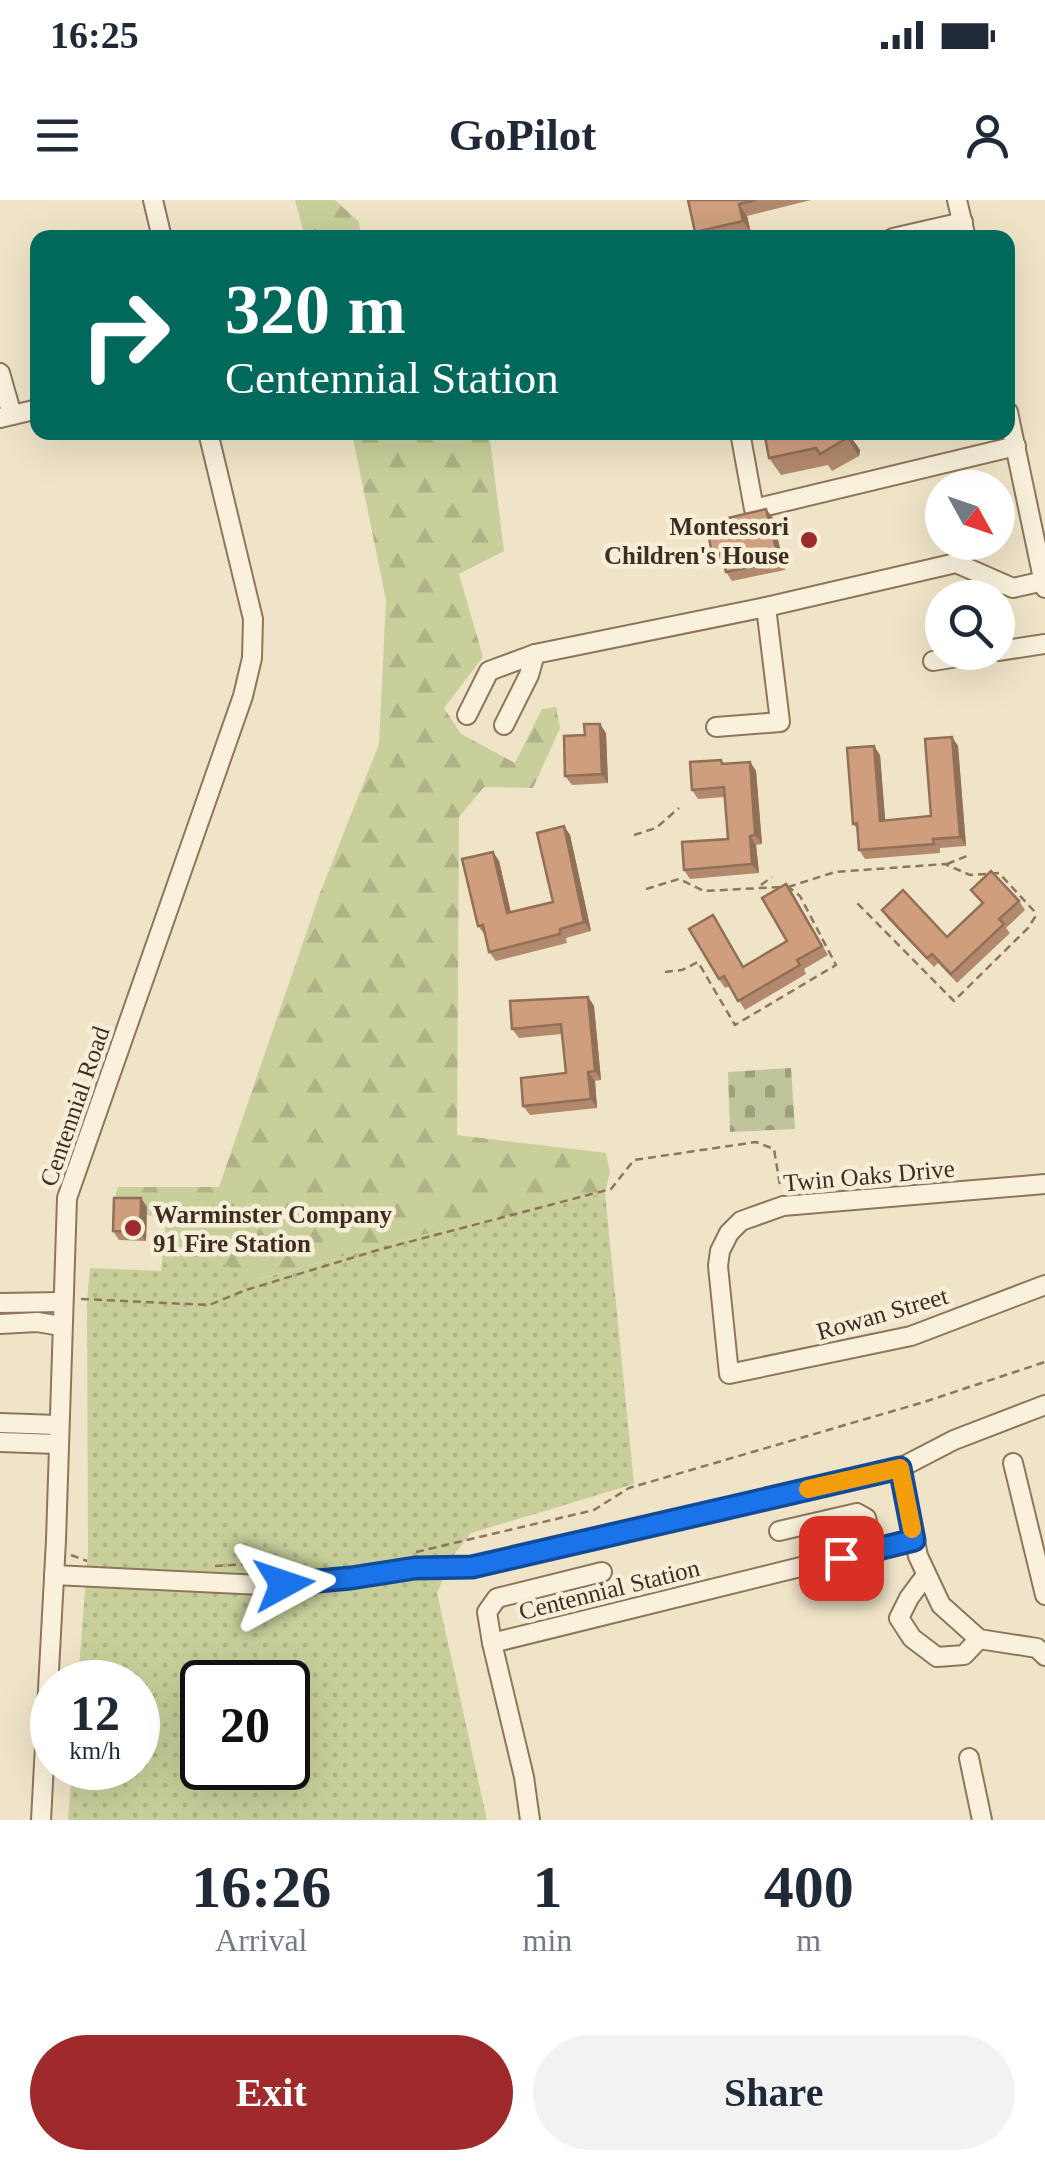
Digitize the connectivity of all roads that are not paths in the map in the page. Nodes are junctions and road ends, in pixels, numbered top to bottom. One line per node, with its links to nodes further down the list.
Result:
1 (153, 200): 3 (street)
2 (957, 200): 4 (street)
3 (160, 230)
4 (964, 230)
5 (0, 373): 6 (street)
6 (6, 416)
7 (210, 440): 22 (street, Centennial Road)
8 (741, 440): 10 (street)
9 (1015, 440): 10 (street)
10 (1016, 446): 11 (street)
11 (1037, 504): 12 (street)
12 (1044, 585): 13 (street)
13 (766, 607): 16 (street); 19 (street)
14 (1045, 644): 15 (street)
15 (1015, 648)
16 (536, 654): 17 (street); 18 (street)
17 (467, 715)
18 (504, 726)
19 (716, 727)
20 (1045, 1184): 26 (street, Twin Oaks Drive)
21 (1045, 1286): 26 (street, Rowan Street)
22 (71, 1301): 23 (street); 25 (street, Centennial Road)
23 (0, 1303)
24 (0, 1324): 25 (street)
25 (61, 1326): 29 (street, Centennial Road)
26 (729, 1374)
27 (1045, 1405): 32 (street)
28 (0, 1423): 29 (street)
29 (58, 1434): 30 (street); 37 (street, Centennial Road)
30 (0, 1442)
31 (1013, 1463): 39 (street)
32 (900, 1468): 34 (street); 37 (street)
33 (778, 1530): 35 (street)
34 (914, 1540): 35 (street, Centennial Station); 38 (street)
35 (874, 1549): 41 (street, Centennial Station)
36 (602, 1572): 41 (street)
37 (54, 1575): 44 (street, Centennial Road)
38 (926, 1575): 40 (street); 40 (street)
39 (1045, 1595)
40 (978, 1639): 42 (street)
41 (492, 1643): 45 (street, Centennial Station)
42 (1045, 1656)
43 (969, 1758): 46 (street)
44 (41, 1820)
45 (530, 1820)
46 (982, 1820)

